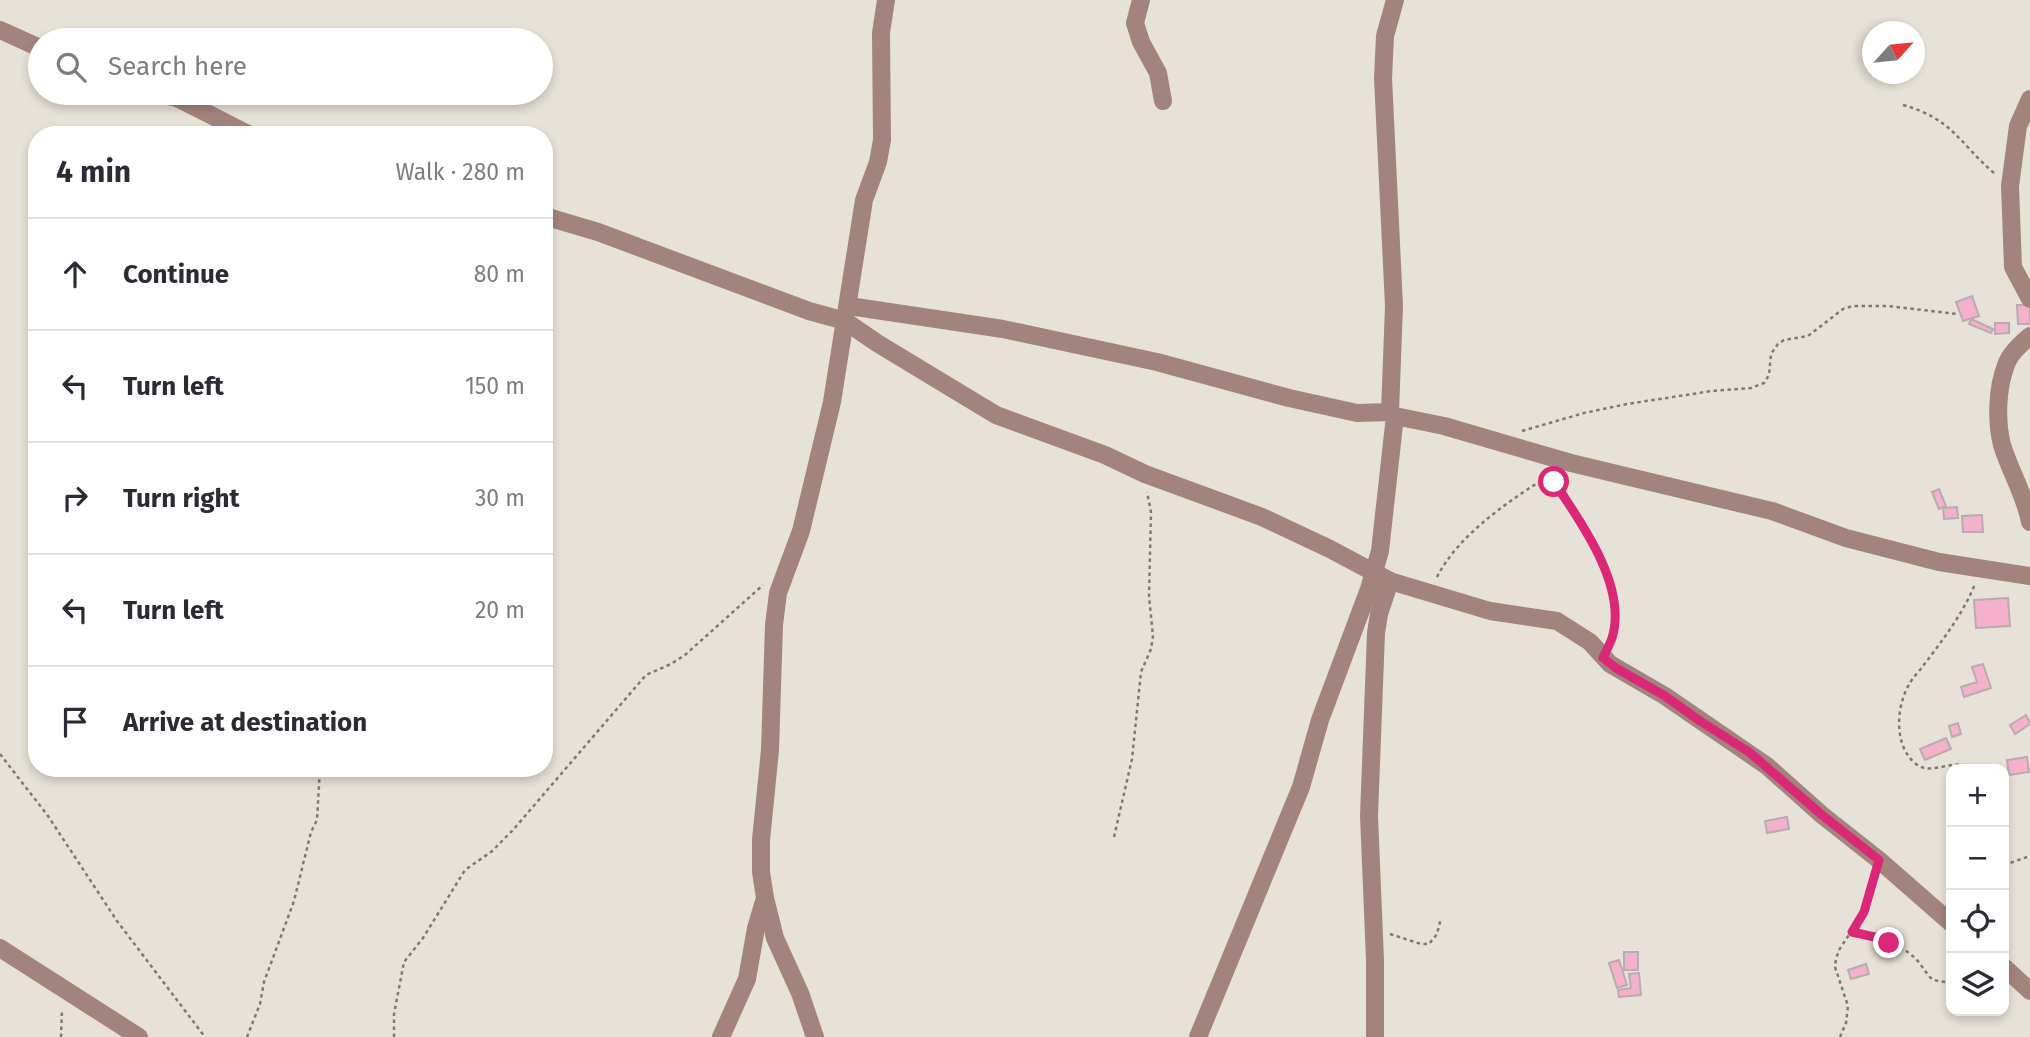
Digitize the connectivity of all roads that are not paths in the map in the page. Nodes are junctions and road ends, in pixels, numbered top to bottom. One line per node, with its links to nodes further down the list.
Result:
1 (886, 0): 12 (street)
2 (1141, 0): 7 (street)
3 (1395, 0): 14 (street)
4 (0, 30): 5 (street)
5 (28, 43)
6 (2030, 99): 11 (street)
7 (1163, 102)
8 (191, 105): 9 (street)
9 (232, 126)
10 (553, 219): 12 (street)
11 (2030, 299)
12 (847, 313): 14 (street); 17 (street); 18 (street)
13 (2030, 336): 15 (street)
14 (1392, 414): 16 (street); 17 (street)
15 (2030, 522)
16 (2030, 576)
17 (1382, 577): 19 (street); 26 (street); 27 (street)
18 (765, 898): 24 (street); 25 (street)
19 (1946, 919)
20 (0, 948): 23 (street)
21 (2009, 972): 22 (street)
22 (2030, 991)
23 (139, 1037)
24 (721, 1037)
25 (815, 1037)
26 (1198, 1037)
27 (1375, 1037)

